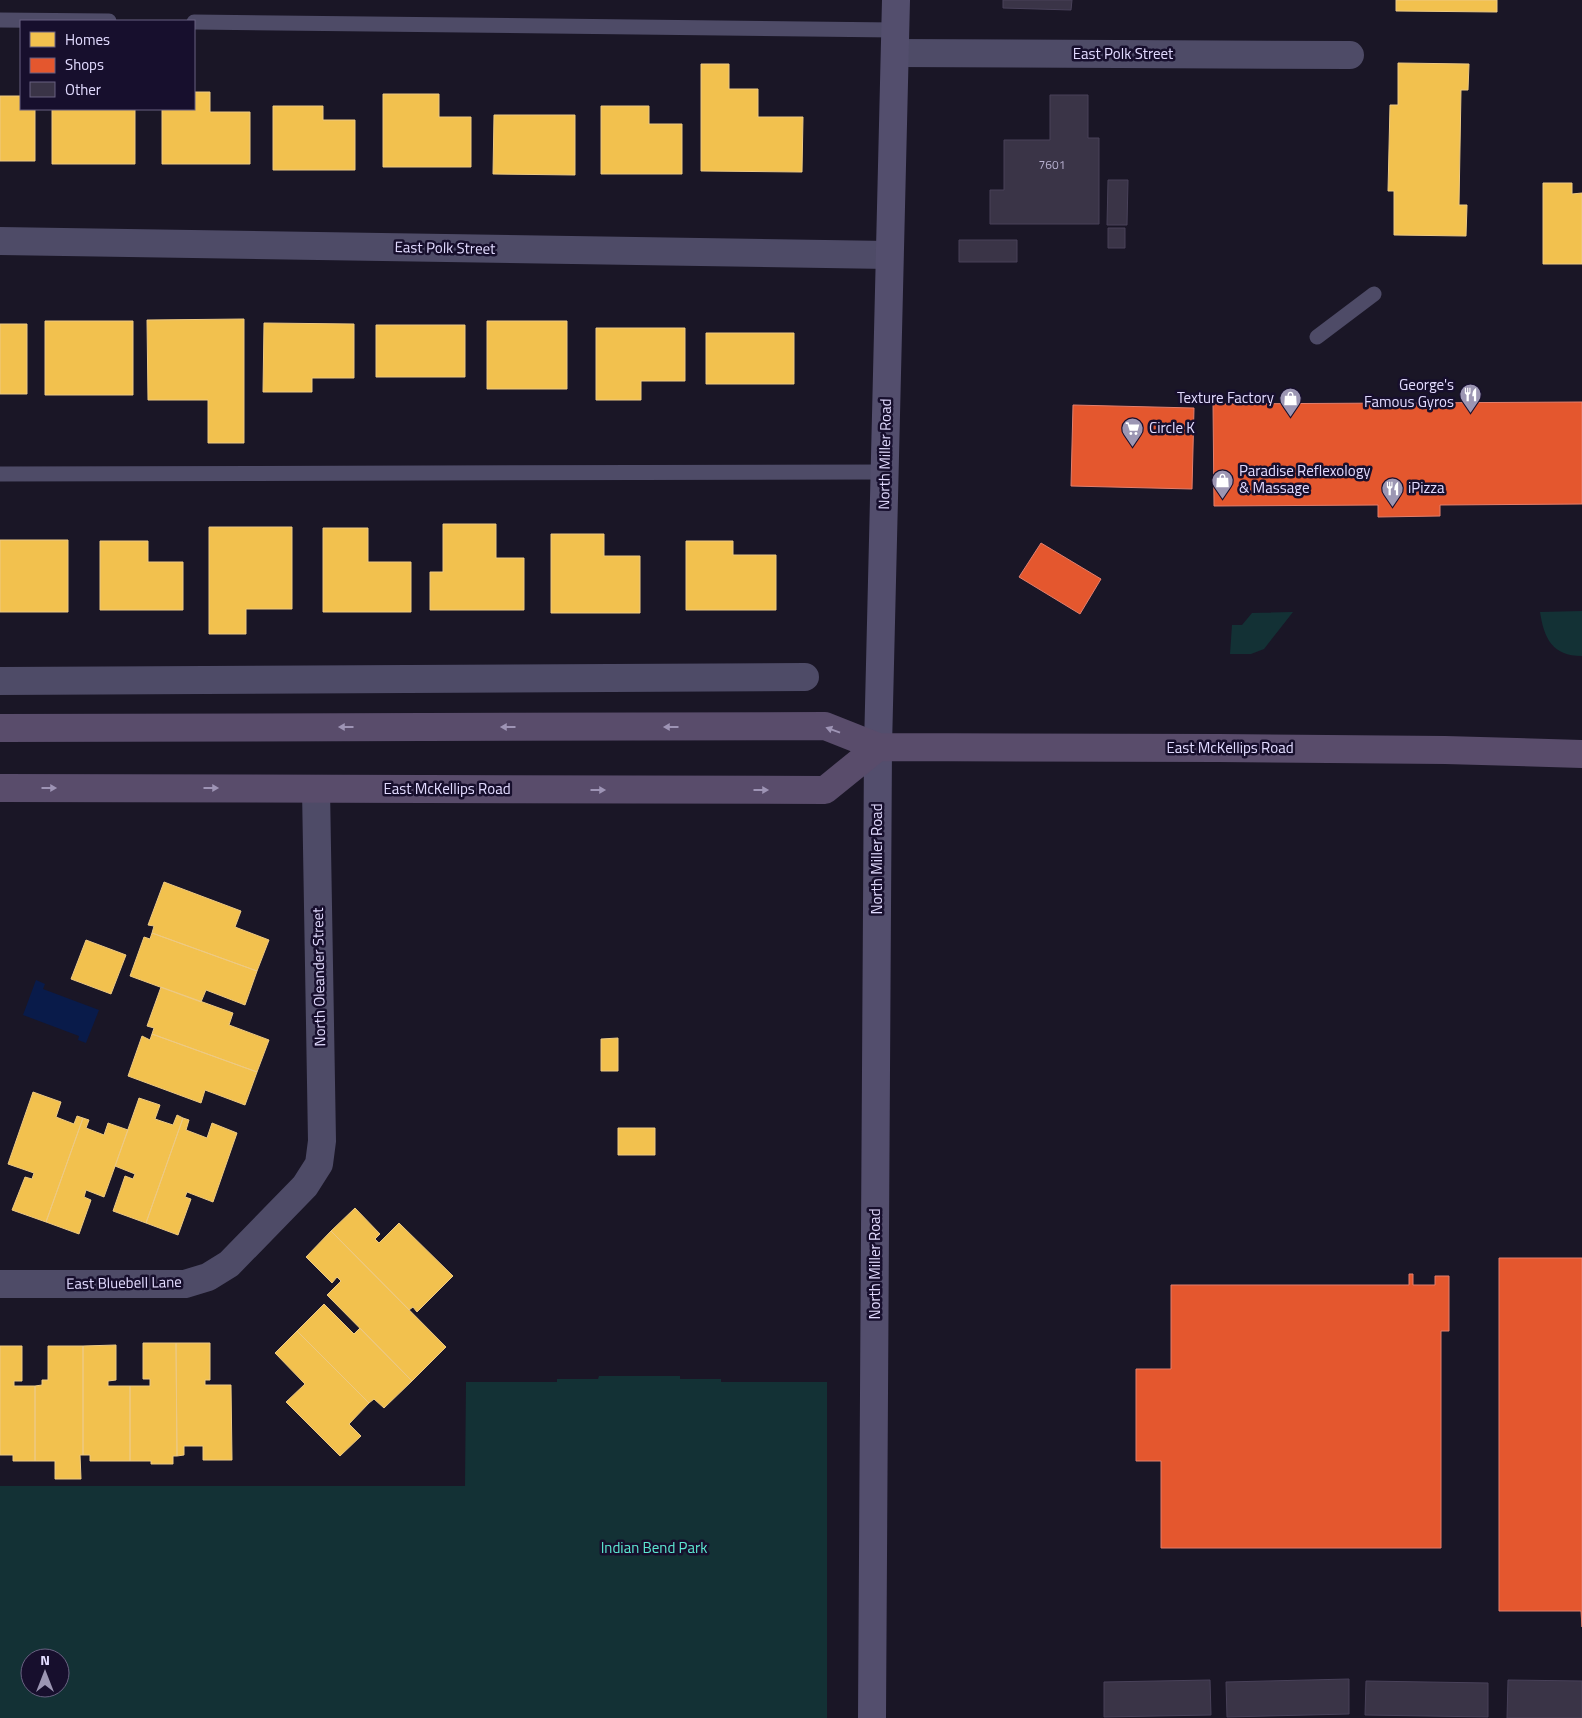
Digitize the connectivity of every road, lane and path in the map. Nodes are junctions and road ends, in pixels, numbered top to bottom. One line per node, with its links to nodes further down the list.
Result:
1 (896, 0): 5 (street, North Miller Road)
2 (0, 20): 3 (lane)
3 (20, 20)
4 (195, 22): 5 (lane)
5 (895, 41): 6 (street, East Polk Street); 8 (street, North Miller Road)
6 (1350, 55)
7 (0, 241): 8 (street, East Polk Street)
8 (889, 255): 11 (street, North Miller Road)
9 (1374, 294): 10 (lane)
10 (1317, 337)
11 (884, 472): 12 (lane); 16 (street, North Miller Road)
12 (0, 474)
13 (805, 677): 14 (street)
14 (0, 681)
15 (0, 728): 16 (main road, East McKellips Road, one-way to 15)
16 (878, 747): 17 (main road, East McKellips Road); 19 (main road, East McKellips Road, one-way to 16); 22 (street, North Miller Road)
17 (1582, 754)
18 (0, 788): 19 (main road, East McKellips Road, one-way to 19)
19 (316, 789): 20 (street, North Oleander Street)
20 (318, 1164): 21 (street, East Bluebell Lane)
21 (0, 1284)
22 (872, 1718)

